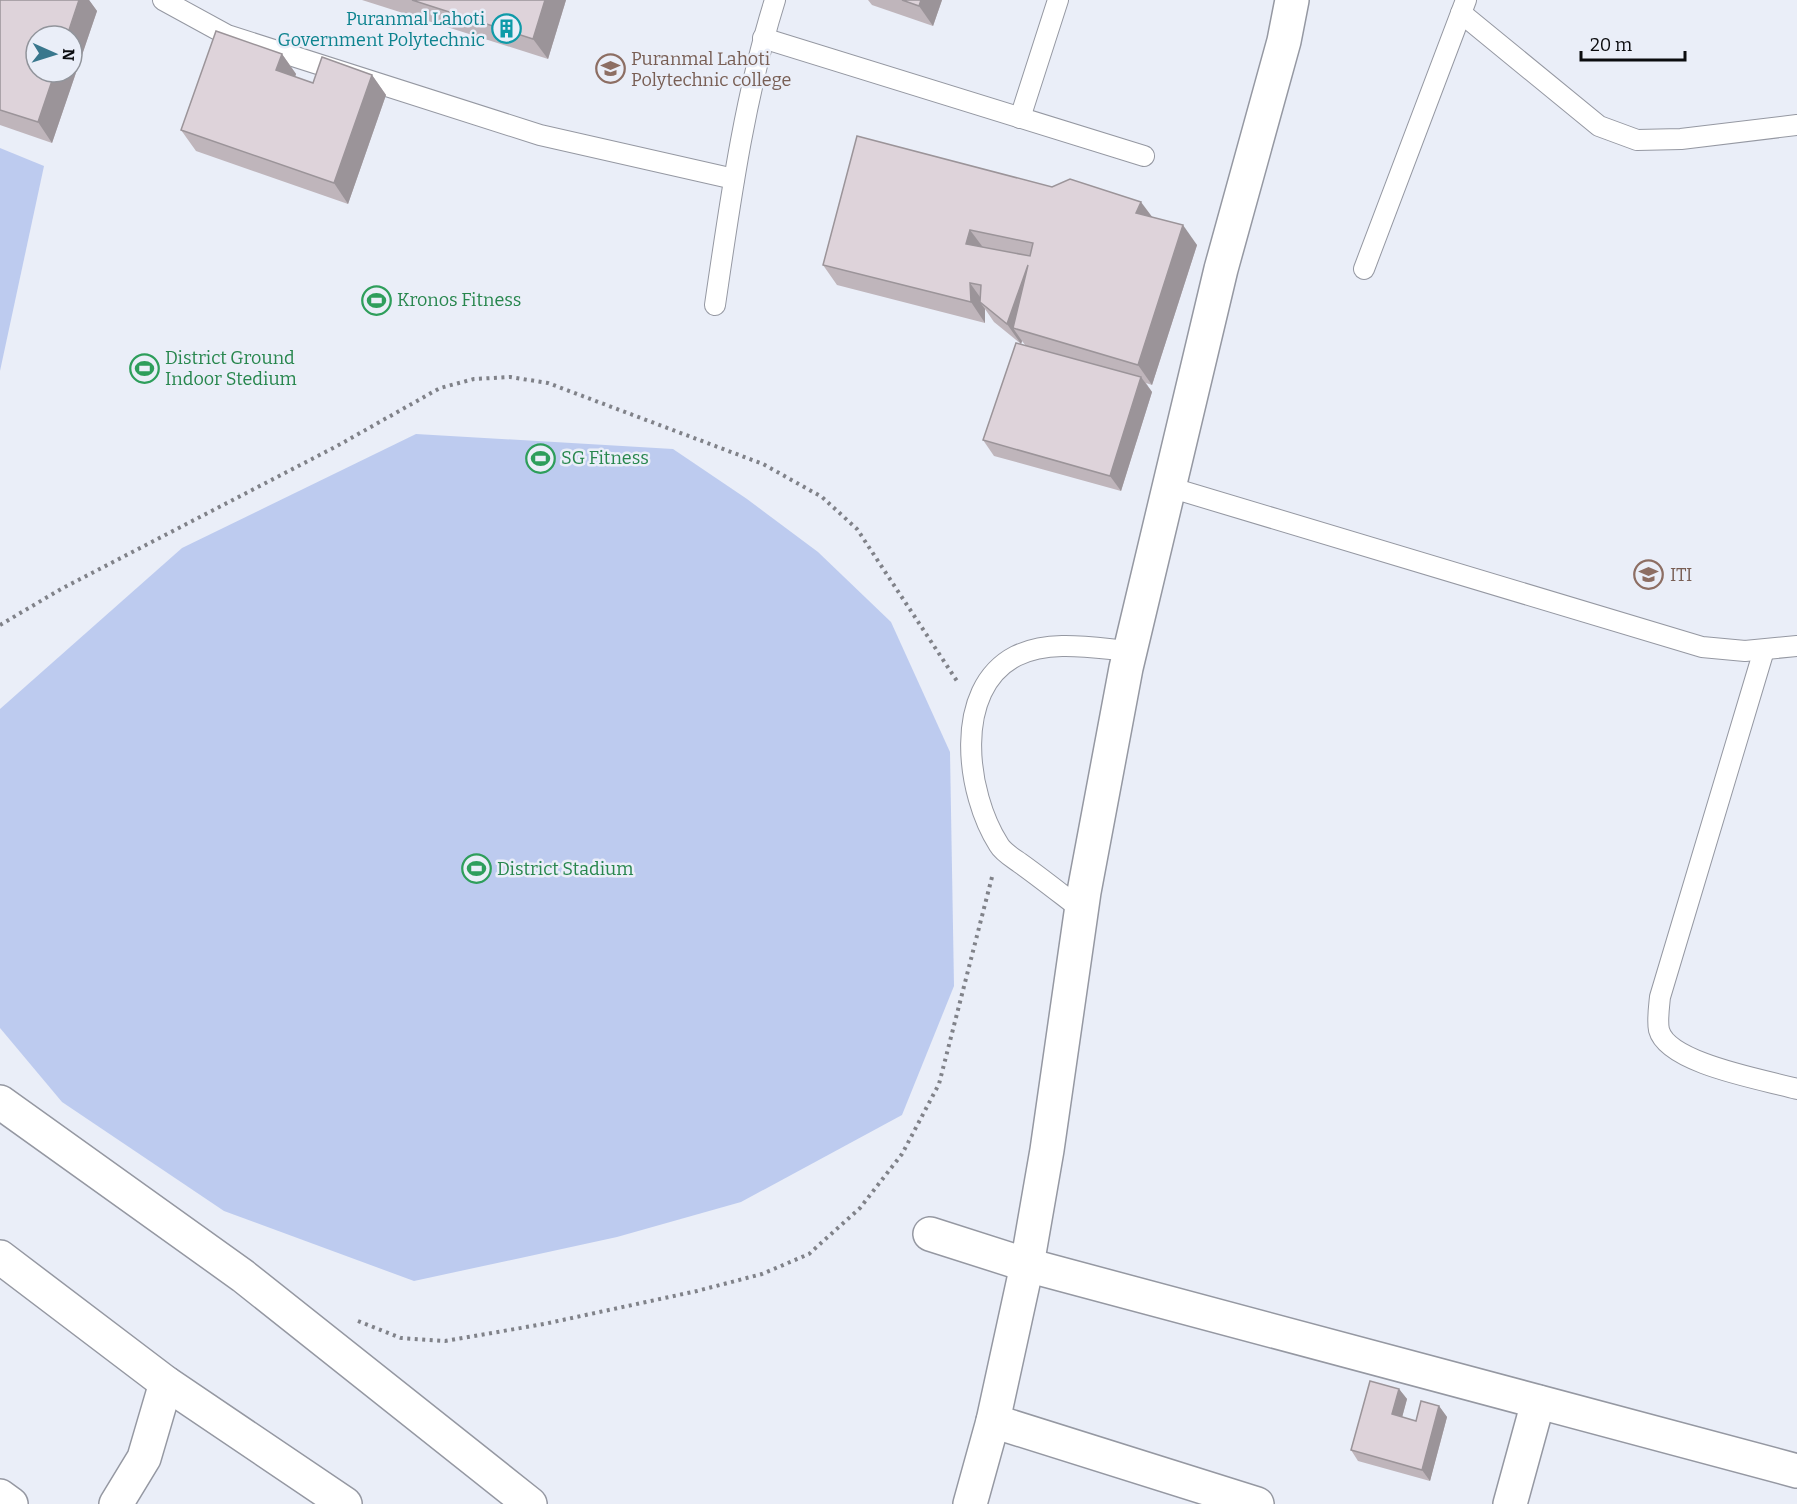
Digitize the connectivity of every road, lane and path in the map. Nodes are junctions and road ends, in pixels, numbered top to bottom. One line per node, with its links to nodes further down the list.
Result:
1 (163, 0): 10 (lane)
2 (775, 0): 6 (lane)
3 (1058, 0): 7 (lane)
4 (1292, 0): 13 (street)
5 (1463, 7): 8 (lane); 11 (lane)
6 (763, 38): 7 (lane); 10 (lane)
7 (1020, 117): 9 (lane)
8 (1797, 125)
9 (1144, 156)
10 (734, 179): 12 (lane)
11 (1364, 269)
12 (715, 305)
13 (1169, 487): 16 (lane); 17 (street)
14 (0, 625): 18 (path)
15 (1797, 646): 16 (lane)
16 (1764, 650): 21 (lane)
17 (1130, 651): 18 (lane); 20 (street)
18 (976, 709): 19 (lane)
19 (1000, 847): 20 (lane); 26 (path)
20 (1082, 910): 25 (street)
21 (1797, 1089)
22 (0, 1102): 35 (street)
23 (930, 1234): 25 (street)
24 (0, 1257): 27 (street)
25 (1027, 1265): 28 (street); 29 (street)
26 (353, 1319)
27 (166, 1383): 33 (street); 34 (street)
28 (1538, 1402): 30 (street); 38 (street)
29 (993, 1421): 36 (street); 37 (street)
30 (1797, 1471)
31 (0, 1496): 32 (street)
32 (11, 1504)
33 (116, 1504)
34 (345, 1504)
35 (530, 1504)
36 (970, 1504)
37 (1257, 1504)
38 (1510, 1504)

